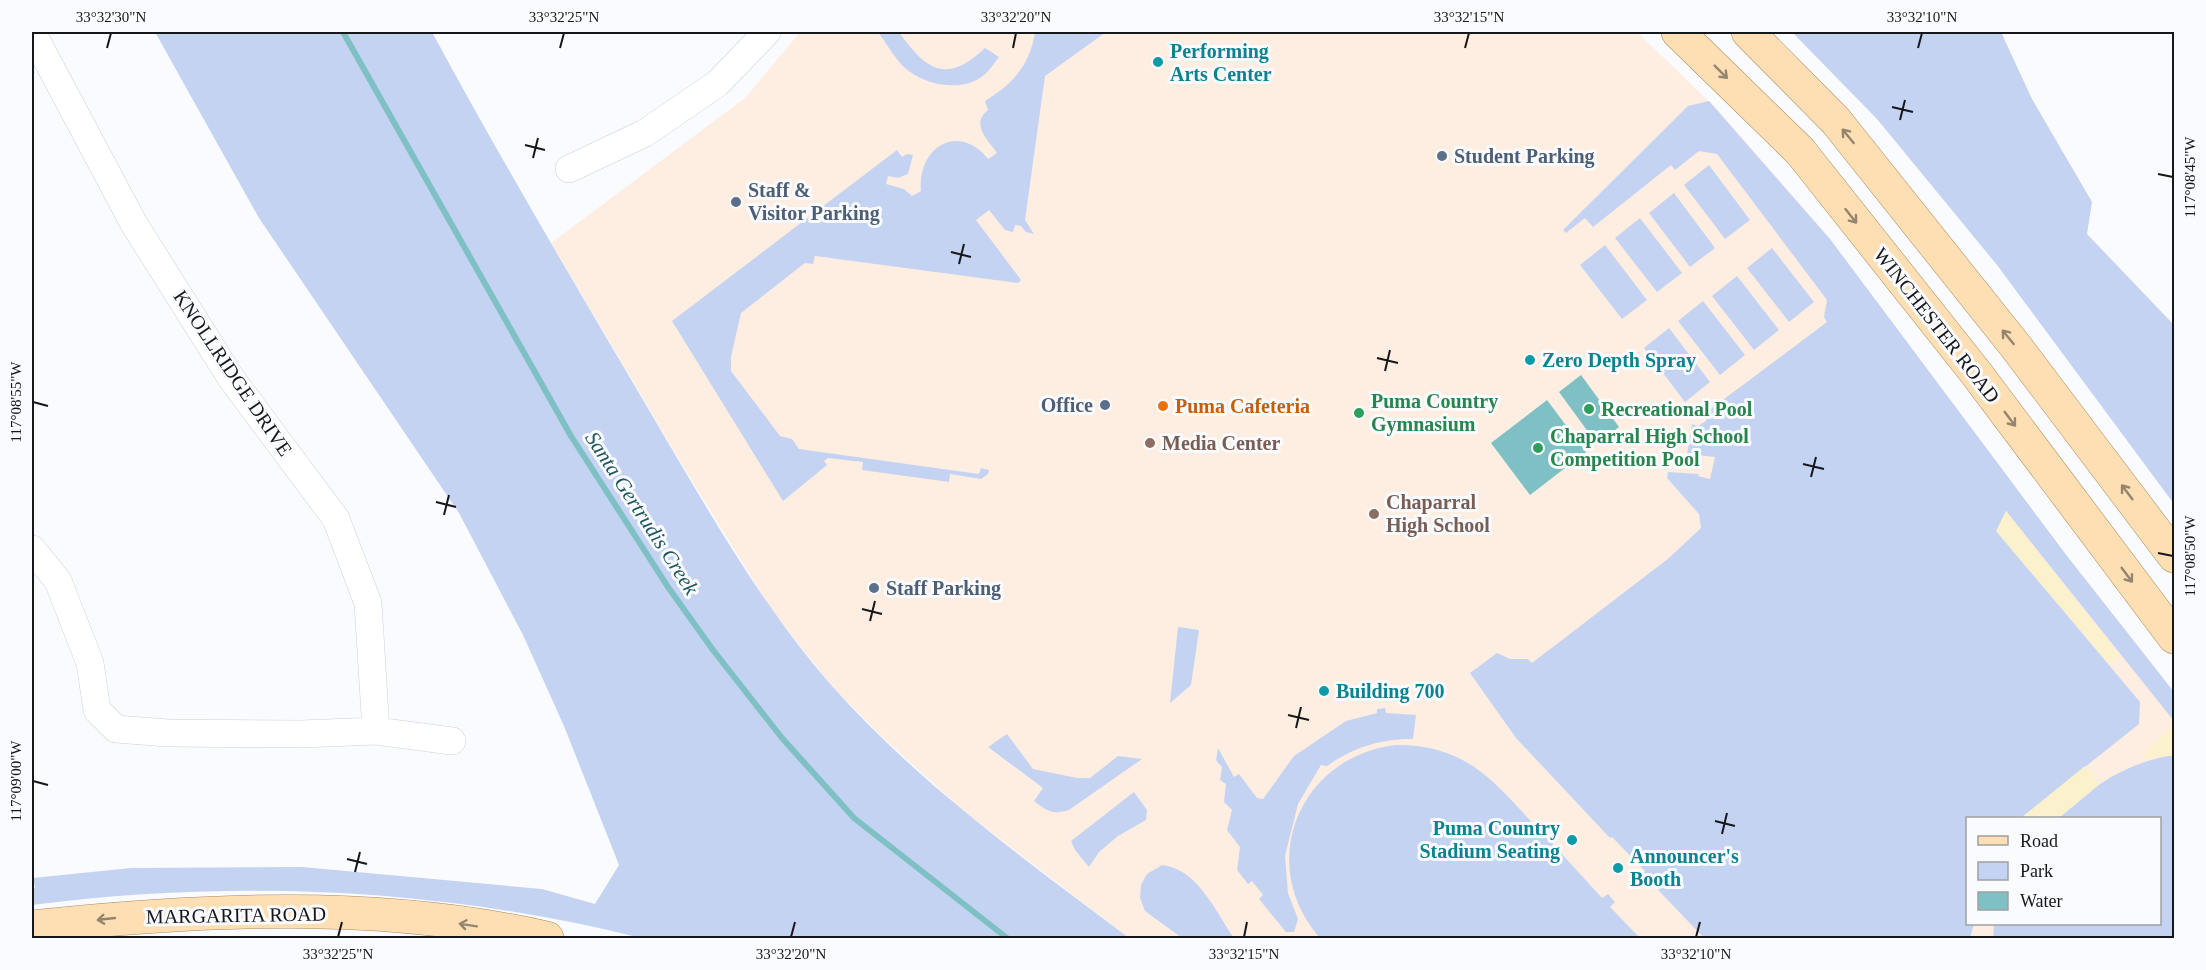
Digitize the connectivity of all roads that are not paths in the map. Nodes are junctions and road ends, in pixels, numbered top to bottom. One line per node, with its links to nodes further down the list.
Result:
1 (32, 32): 9 (street, KNOLLRIDGE DRIVE)
2 (767, 32): 5 (street)
3 (1678, 32): 8 (main road, WINCHESTER ROAD, one-way to 8)
4 (1748, 32): 7 (main road, one-way to 4)
5 (569, 169)
6 (32, 549): 9 (street)
7 (2175, 556)
8 (2175, 638)
9 (376, 731): 10 (street)
10 (452, 741)
11 (32, 927): 12 (main road, MARGARITA ROAD, one-way to 11)
12 (547, 939)

